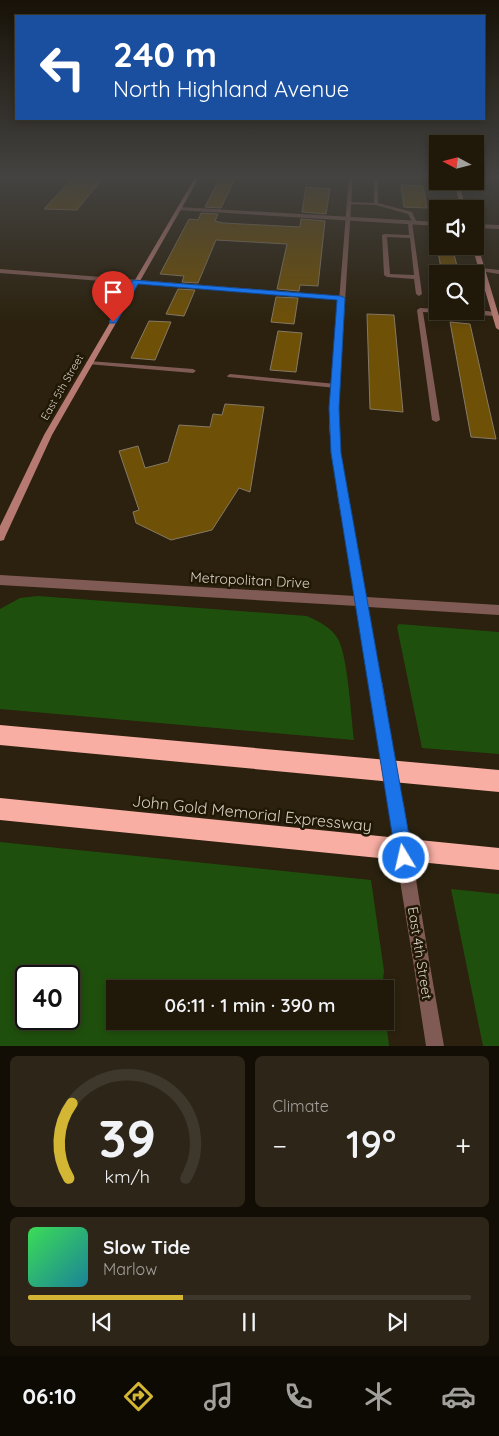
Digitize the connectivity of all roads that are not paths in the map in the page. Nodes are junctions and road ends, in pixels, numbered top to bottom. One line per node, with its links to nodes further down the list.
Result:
1 (170, 225): 12 (main road, East 5th Street)
2 (347, 225): 14 (street, East 4th Street)
3 (412, 225): 6 (lane)
4 (484, 226): 5 (street)
5 (499, 227)
6 (411, 237): 10 (lane); 10 (lane)
7 (484, 270): 9 (lane)
8 (0, 272): 12 (street)
9 (499, 272)
10 (416, 277): 13 (lane)
11 (484, 277): 17 (main road)
12 (136, 282): 14 (street); 19 (main road, East 5th Street)
13 (419, 294)
14 (341, 298): 22 (street, East 4th Street)
15 (429, 310): 23 (lane)
16 (484, 313): 17 (lane)
17 (495, 314): 18 (main road)
18 (499, 328)
19 (88, 363): 20 (lane); 24 (main road, East 5th Street)
20 (194, 371)
21 (230, 376): 22 (lane)
22 (336, 386): 26 (street, East 4th Street)
23 (436, 420)
24 (0, 537)
25 (0, 580): 26 (street, Metropolitan Drive)
26 (362, 602): 27 (street, Metropolitan Drive); 32 (street, East 4th Street, bridge)
27 (499, 610)
28 (0, 735): 29 (highway)
29 (499, 781)
30 (0, 809): 31 (highway, John Gold Memorial Expressway)
31 (499, 859)
32 (435, 1046)

